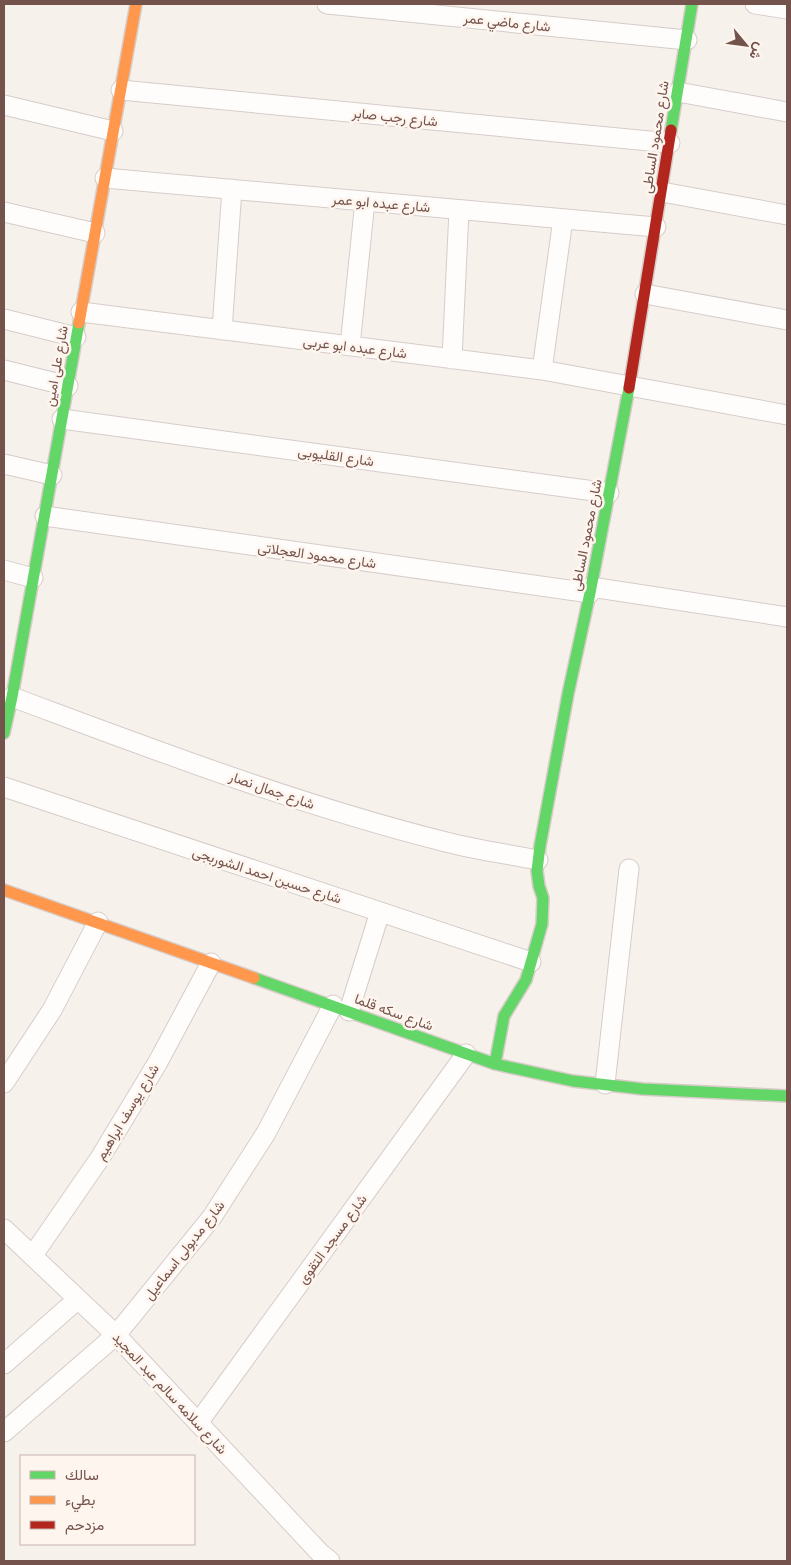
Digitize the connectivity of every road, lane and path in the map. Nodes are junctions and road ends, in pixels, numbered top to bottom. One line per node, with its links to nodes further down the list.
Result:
1 (133, 4): 7 (street, شارع على امين)
2 (327, 4): 6 (street, شارع ماضي عمر)
3 (692, 4): 6 (street, شارع محمود الساطى)
4 (756, 4): 5 (street)
5 (787, 9)
6 (686, 40): 8 (street, شارع محمود الساطى)
7 (121, 90): 11 (street, شارع على امين); 12 (street, شارع رجب صابر)
8 (678, 92): 10 (street); 12 (street, شارع محمود الساطى)
9 (4, 104): 11 (street)
10 (787, 112)
11 (113, 131): 13 (street, شارع على امين)
12 (670, 143): 15 (street, شارع محمود الساطى)
13 (105, 178): 14 (street, شارع عبده ابو عمر); 22 (street, شارع على امين)
14 (232, 189): 16 (street, شارع عبده ابو عمر); 27 (street)
15 (662, 192): 19 (street); 21 (street, شارع محمود الساطى)
16 (365, 201): 17 (street, شارع عبده ابو عمر); 29 (street)
17 (459, 210): 20 (street, شارع عبده ابو عمر); 30 (street)
18 (4, 212): 22 (street)
19 (787, 215)
20 (563, 219): 21 (street, شارع عبده ابو عمر); 32 (street)
21 (656, 227): 23 (street, شارع محمود الساطى)
22 (95, 233): 24 (street, شارع على امين)
23 (645, 294): 26 (street); 34 (street, شارع محمود الساطى)
24 (81, 312): 27 (street, شارع عبده ابو عربى); 28 (street, شارع على امين)
25 (4, 320): 28 (street)
26 (787, 320)
27 (222, 330): 29 (street, شارع عبده ابو عربى)
28 (76, 337): 33 (street, شارع على امين)
29 (350, 346): 30 (street, شارع عبده ابو عربى)
30 (452, 359): 32 (street, شارع عبده ابو عربى)
31 (4, 370): 33 (street)
32 (542, 370): 34 (street, شارع عبده ابو عربى)
33 (68, 386): 36 (street, شارع على امين)
34 (629, 386): 35 (street, شارع عبده ابو عربى); 39 (street, شارع محمود الساطى)
35 (787, 415)
36 (62, 419): 38 (street, شارع على امين); 39 (street, شارع القليوبى)
37 (4, 464): 38 (street)
38 (52, 475): 40 (street, شارع على امين)
39 (609, 493): 43 (street, شارع محمود الساطى)
40 (45, 516): 42 (street, شارع على امين); 43 (street, شارع محمود العجلاتى)
41 (4, 570): 42 (street)
42 (34, 578): 45 (street, شارع على امين)
43 (590, 590): 44 (street, شارع محمود العجلاتى); 49 (street, شارع محمود الساطى)
44 (787, 617)
45 (12, 653): 46 (street, شارع على امين)
46 (12, 697): 47 (street, شارع على امين); 49 (street, شارع جمال نصار)
47 (4, 733)
48 (4, 787): 52 (street, شارع حسين احمد الشوربجى)
49 (538, 860): 54 (street, شارع محمود الساطى)
50 (629, 869): 60 (street)
51 (4, 890): 53 (street, شارع سكه قلما)
52 (380, 912): 54 (street, شارع حسين احمد الشوربجى); 56 (street, شارع مدبولى اسماعيل)
53 (98, 922): 55 (street, شارع سكه قلما); 59 (street)
54 (531, 962): 58 (street, شارع محمود الساطى)
55 (211, 963): 56 (street, شارع سكه قلما); 63 (street, شارع يوسف ابراهيم)
56 (341, 1008): 57 (street, شارع سكه قلما); 65 (street, شارع مدبولى اسماعيل)
57 (466, 1054): 58 (street, شارع سكه قلما); 67 (street, شارع مسجد التقوى)
58 (495, 1064): 60 (street, شارع سكه قلما)
59 (4, 1083)
60 (605, 1084): 61 (street, شارع سكه قلما)
61 (787, 1096)
62 (5, 1232): 63 (street, شارع سلامه سالم عبد المجيد)
63 (33, 1255): 64 (street, شارع سلامه سالم عبد المجيد)
64 (78, 1299): 65 (street, شارع سلامه سالم عبد المجيد); 66 (street)
65 (116, 1335): 67 (street, شارع سلامه سالم عبد المجيد); 68 (street, شارع مدبولى اسماعيل)
66 (4, 1364)
67 (198, 1423): 69 (street, شارع سلامه سالم عبد المجيد)
68 (4, 1432)
69 (330, 1561)

